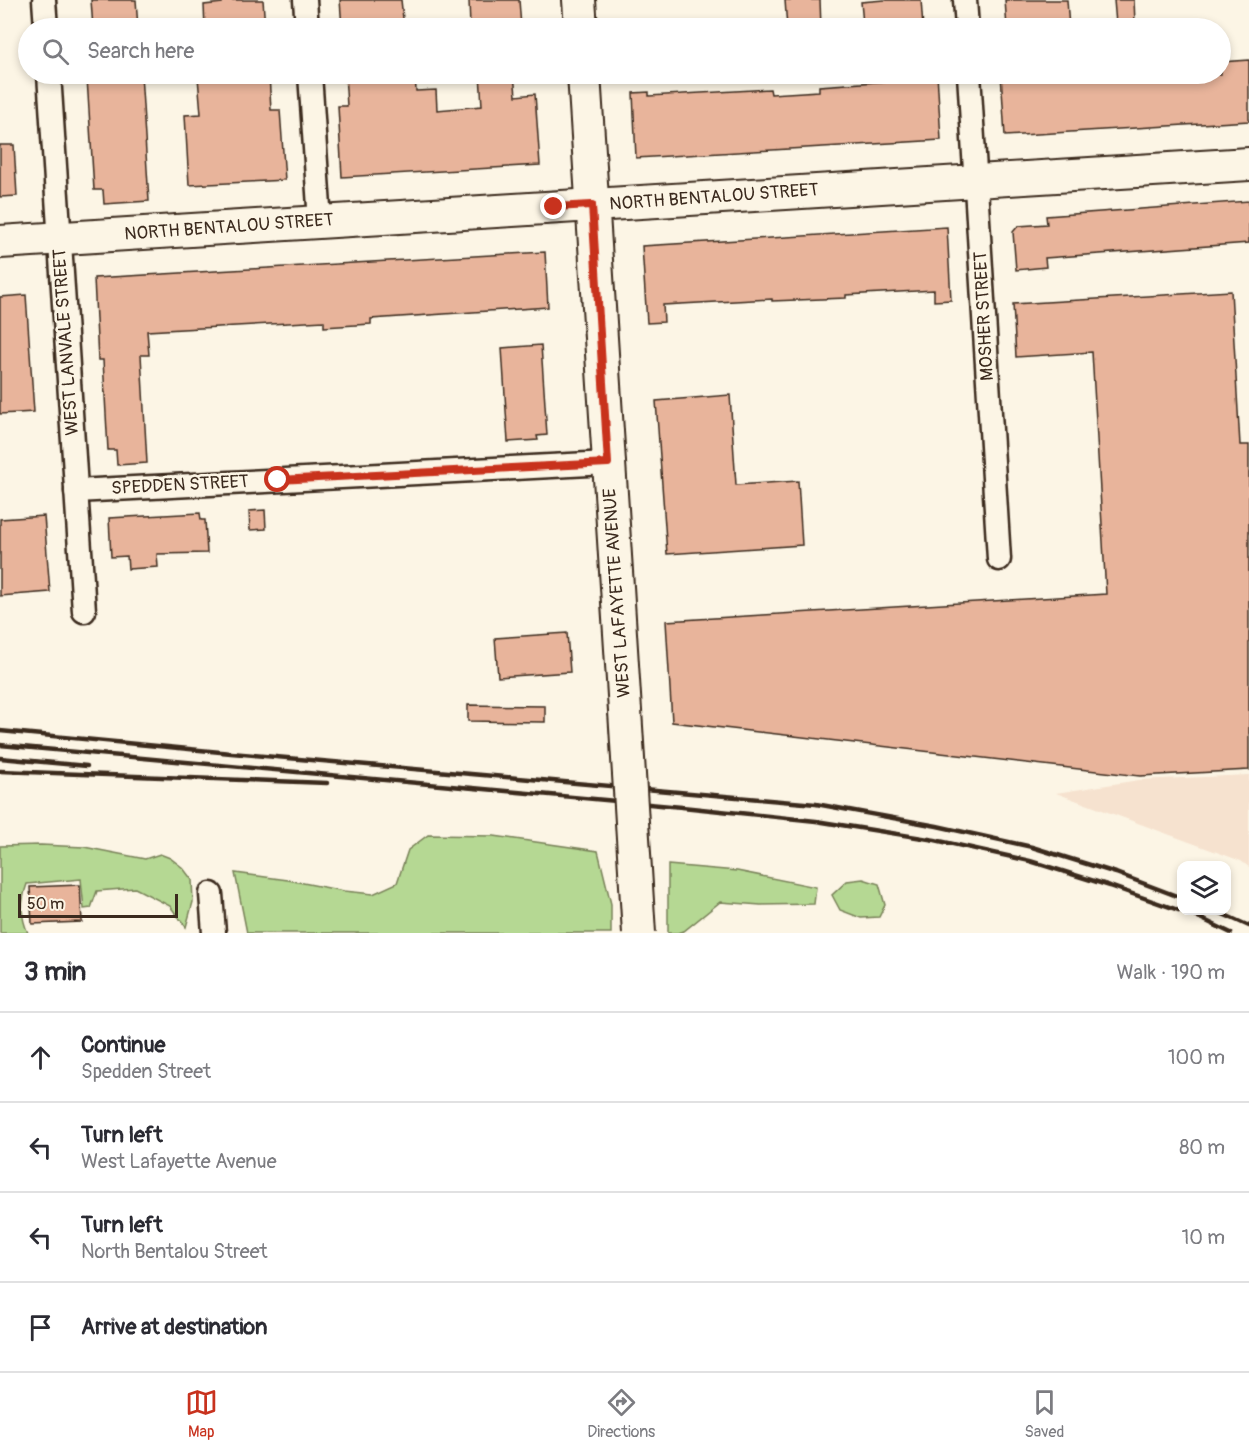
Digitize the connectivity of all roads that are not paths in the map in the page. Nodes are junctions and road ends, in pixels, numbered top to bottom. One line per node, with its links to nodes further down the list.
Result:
1 (44, 0): 5 (street)
2 (305, 0): 6 (street)
3 (579, 0): 7 (street)
4 (965, 0): 8 (street)
5 (45, 18)
6 (306, 18)
7 (580, 18)
8 (966, 18)
9 (50, 84): 17 (street, WEST LANVALE STREET)
10 (311, 84): 16 (street)
11 (585, 84): 15 (street, WEST LAFAYETTE AVENUE)
12 (970, 84): 14 (street, MOSHER STREET)
13 (1249, 164): 14 (street, NORTH BENTALOU STREET)
14 (976, 181): 15 (street, NORTH BENTALOU STREET); 21 (street, MOSHER STREET)
15 (592, 205): 16 (street, NORTH BENTALOU STREET); 19 (street, WEST LAFAYETTE AVENUE)
16 (320, 222): 17 (street, NORTH BENTALOU STREET)
17 (59, 238): 18 (street, NORTH BENTALOU STREET); 20 (street, WEST LANVALE STREET)
18 (0, 242)
19 (608, 463): 20 (street, SPEDDEN STREET); 25 (street, WEST LAFAYETTE AVENUE, bridge)
20 (76, 491): 22 (street, WEST LANVALE STREET)
21 (999, 559)
22 (84, 611)
23 (211, 894): 24 (street)
24 (214, 933)
25 (639, 933)

